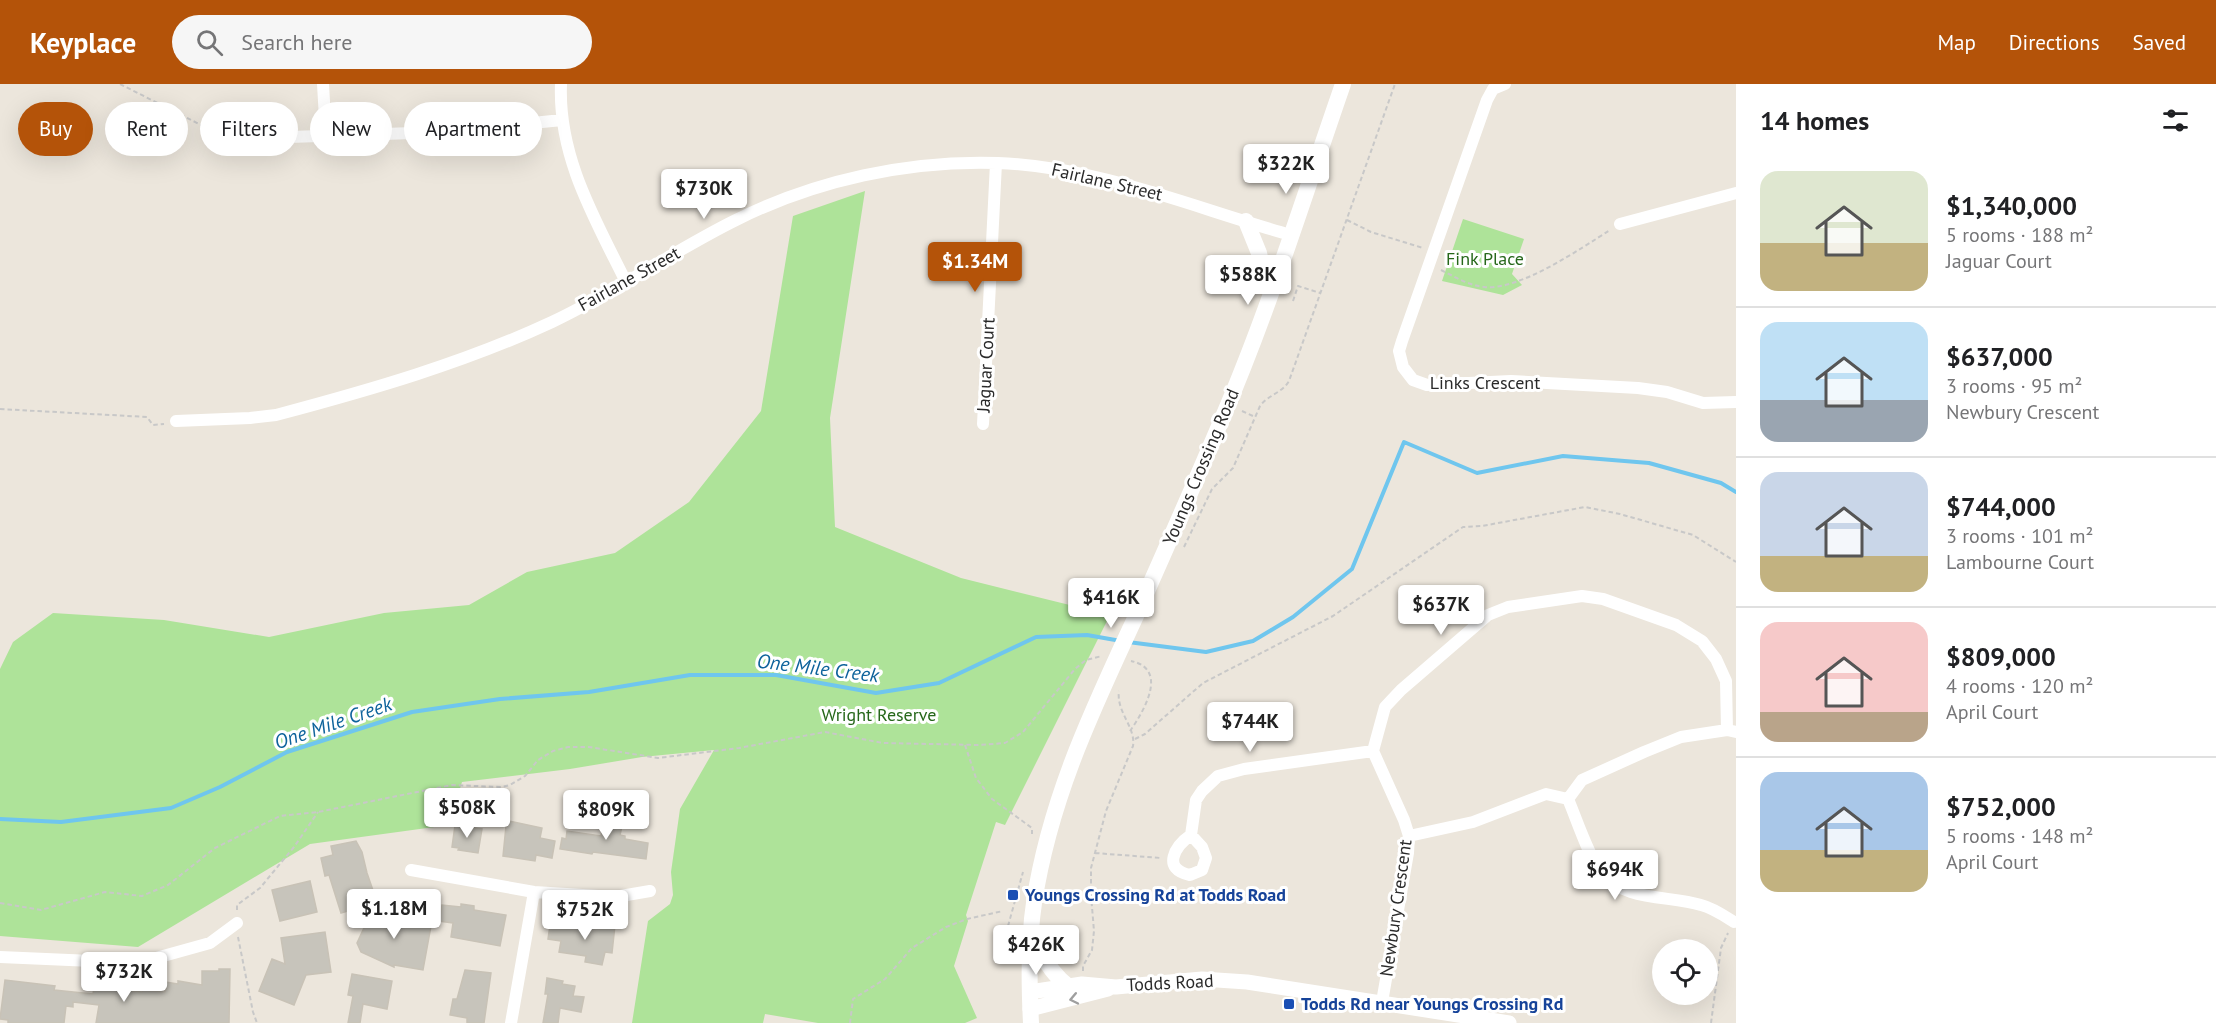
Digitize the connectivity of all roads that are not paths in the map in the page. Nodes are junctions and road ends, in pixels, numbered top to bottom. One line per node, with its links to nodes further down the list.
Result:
1 (323, 84): 5 (street)
2 (561, 84): 6 (street)
3 (1343, 84): 12 (main road, Youngs Crossing Road)
4 (1505, 84): 15 (street, Links Crescent)
5 (324, 102)
6 (562, 120): 7 (street); 13 (street)
7 (392, 134)
8 (996, 163): 10 (street, Fairlane Street); 13 (street, Fairlane Street); 17 (street, Jaguar Court)
9 (1736, 193): 11 (street)
10 (1246, 221): 12 (street, Fairlane Street); 14 (main road)
11 (1620, 224)
12 (1291, 235): 14 (main road, Youngs Crossing Road)
13 (627, 282): 16 (street, Fairlane Street)
14 (1273, 287): 28 (main road, Youngs Crossing Road)
15 (1736, 402)
16 (176, 421)
17 (983, 424)
18 (1731, 731): 19 (street); 20 (street)
19 (1373, 751): 21 (street); 22 (street, Newbury Crescent)
20 (1568, 799): 22 (street); 26 (street)
21 (1191, 835): 21 (street)
22 (1409, 836): 32 (street, Newbury Crescent)
23 (411, 870): 25 (street)
24 (650, 891): 25 (street)
25 (534, 892): 34 (street)
26 (1734, 922)
27 (237, 923): 29 (street)
28 (1031, 939): 30 (main road); 33 (main road, Youngs Crossing Road)
29 (0, 957)
30 (1068, 986): 31 (street, Todds Road); 33 (street, Todds Road)
31 (1116, 987): 32 (street, Todds Road); 33 (street, Todds Road, one-way to 33)
32 (1382, 1002): 35 (street, Todds Road)
33 (1030, 1008)
34 (511, 1023)
35 (1509, 1023)

